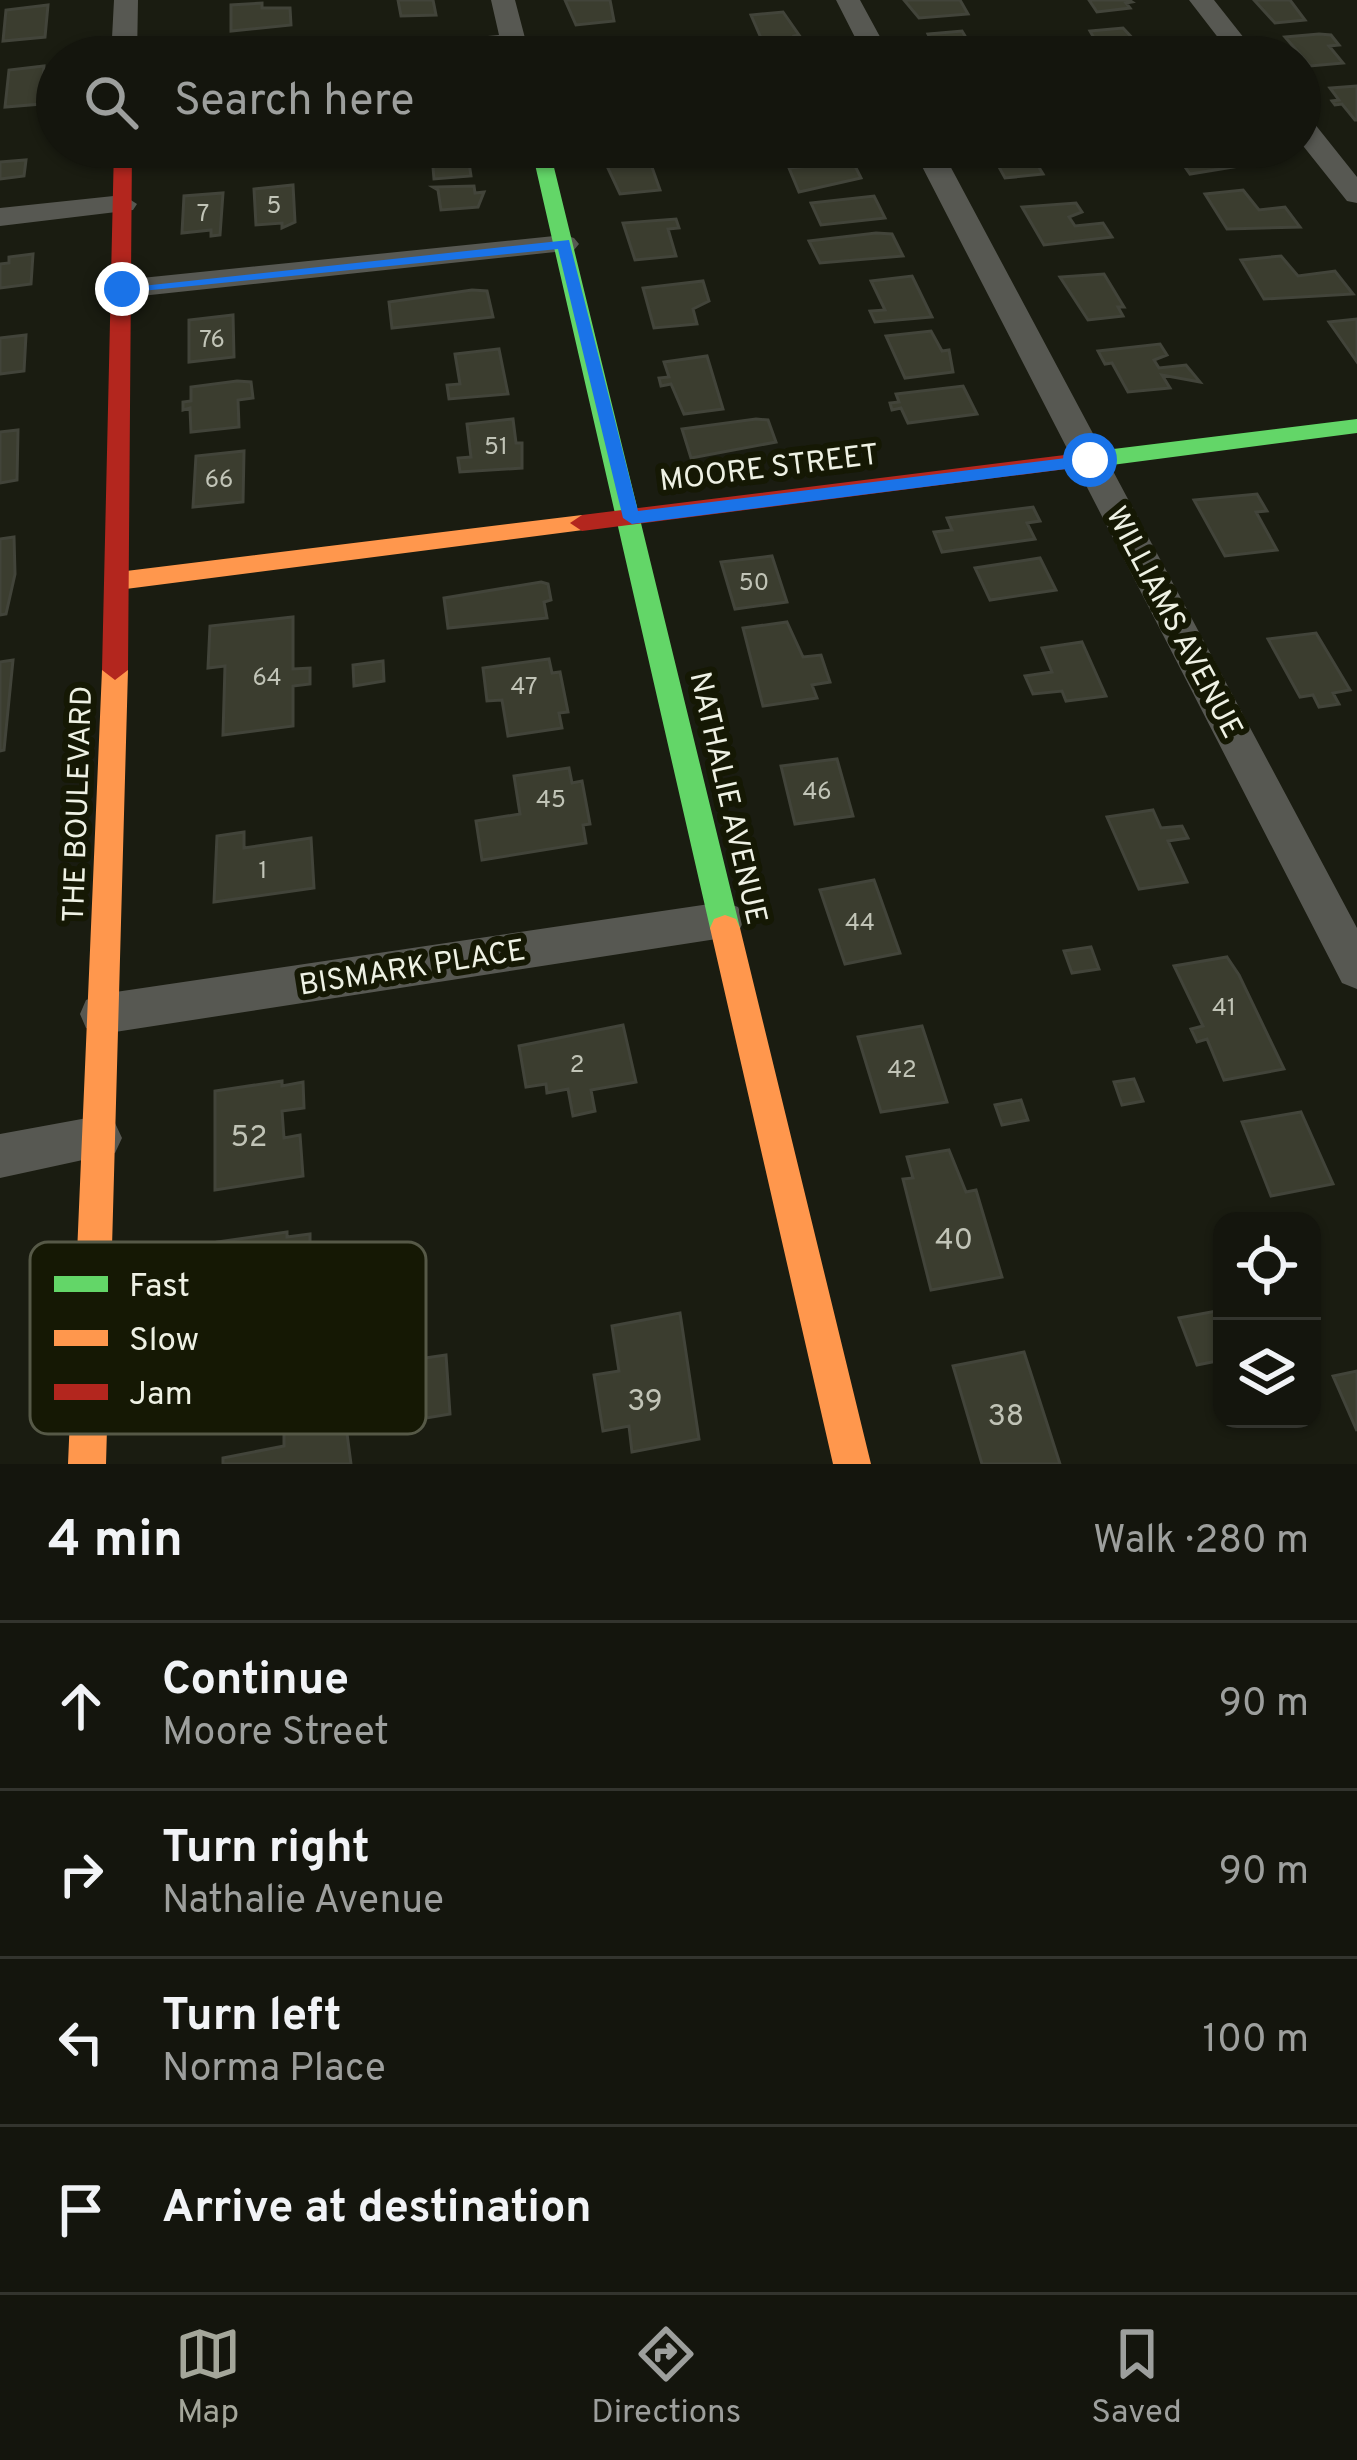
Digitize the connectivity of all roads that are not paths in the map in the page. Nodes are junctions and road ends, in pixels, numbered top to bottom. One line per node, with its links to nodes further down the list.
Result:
1 (126, 0): 5 (street)
2 (503, 0): 6 (street)
3 (848, 0): 7 (street)
4 (1201, 0): 8 (street)
5 (125, 36)
6 (512, 36)
7 (867, 36)
8 (1229, 36)
9 (1321, 150): 13 (street)
10 (123, 168): 14 (street, THE BOULEVARD)
11 (545, 168): 16 (street, NATHALIE AVENUE)
12 (937, 168): 19 (street, WILLIAMS AVENUE)
13 (1357, 194)
14 (123, 204): 15 (street); 17 (street, THE BOULEVARD)
15 (0, 218)
16 (564, 244): 17 (street); 20 (street, NATHALIE AVENUE)
17 (122, 289): 21 (street, THE BOULEVARD)
18 (1357, 426): 19 (street, MOORE STREET)
19 (1090, 460): 20 (street, MOORE STREET); 23 (street, WILLIAMS AVENUE)
20 (632, 518): 21 (street, MOORE STREET); 22 (street, NATHALIE AVENUE)
21 (118, 581): 24 (street, THE BOULEVARD)
22 (723, 920): 24 (street, BISMARK PLACE); 30 (street, NATHALIE AVENUE)
23 (1357, 970)
24 (102, 1014): 25 (street, THE BOULEVARD)
25 (98, 1138): 26 (street); 27 (street, THE BOULEVARD)
26 (0, 1156)
27 (94, 1242)
28 (87, 1434): 29 (street, THE BOULEVARD)
29 (86, 1464)
30 (852, 1464)

